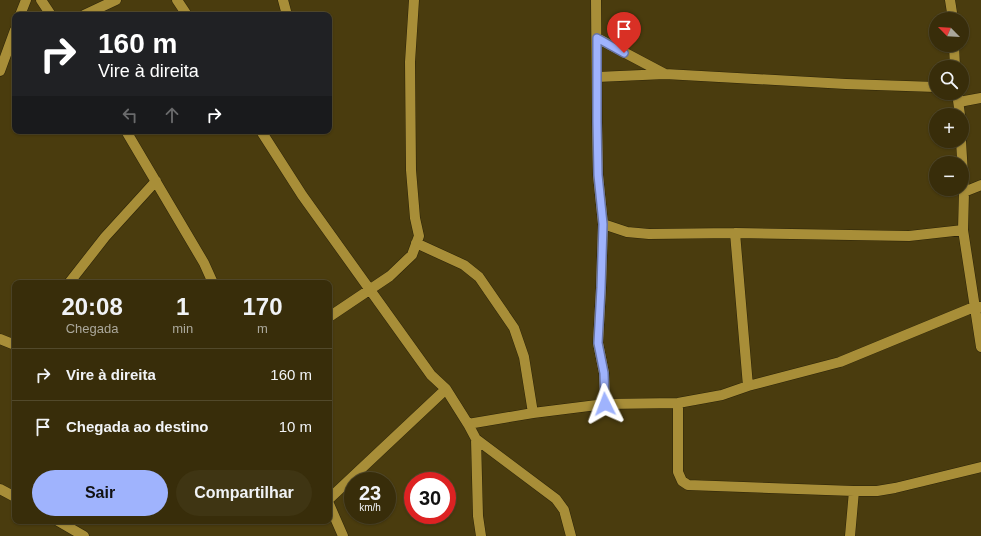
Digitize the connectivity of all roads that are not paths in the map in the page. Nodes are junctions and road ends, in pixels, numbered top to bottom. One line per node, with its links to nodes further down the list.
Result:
1 (26, 0): 9 (street)
2 (41, 0): 10 (street)
3 (116, 0): 11 (street)
4 (177, 0): 12 (street)
5 (283, 0): 13 (street)
6 (414, 0): 32 (street)
7 (596, 0): 16 (street)
8 (950, 0): 14 (street)
9 (21, 12)
10 (49, 12)
11 (90, 12)
12 (185, 12)
13 (286, 12)
14 (952, 12)
15 (12, 38): 17 (street)
16 (597, 38): 18 (street); 19 (street)
17 (0, 71)
18 (665, 74): 19 (street); 20 (street)
19 (597, 77): 29 (street)
20 (929, 87)
21 (969, 98): 22 (street)
22 (981, 98)
23 (128, 134): 25 (street)
24 (263, 134): 35 (street)
25 (156, 180): 33 (street); 34 (street)
26 (981, 185): 27 (street)
27 (969, 190)
28 (964, 196): 30 (street)
29 (603, 224): 31 (street); 44 (street)
30 (963, 230): 31 (street); 36 (street)
31 (735, 233): 41 (street)
32 (416, 243): 35 (street); 45 (street)
33 (70, 280)
34 (211, 280)
35 (371, 289): 37 (street); 42 (street)
36 (977, 307): 40 (street); 41 (street)
37 (332, 315)
38 (0, 339): 39 (street)
39 (12, 344)
40 (981, 347)
41 (748, 386): 43 (street)
42 (446, 390): 46 (street); 52 (street)
43 (678, 403): 44 (street); 50 (street)
44 (605, 404): 45 (street)
45 (533, 413): 46 (street)
46 (468, 424): 47 (street)
47 (476, 439): 57 (street); 58 (street)
48 (981, 467): 50 (street)
49 (0, 489): 51 (street)
50 (854, 491): 59 (street)
51 (12, 495)
52 (332, 496)
53 (332, 511): 56 (street)
54 (63, 524): 55 (street)
55 (84, 536)
56 (343, 536)
57 (481, 536)
58 (570, 536)
59 (850, 536)

